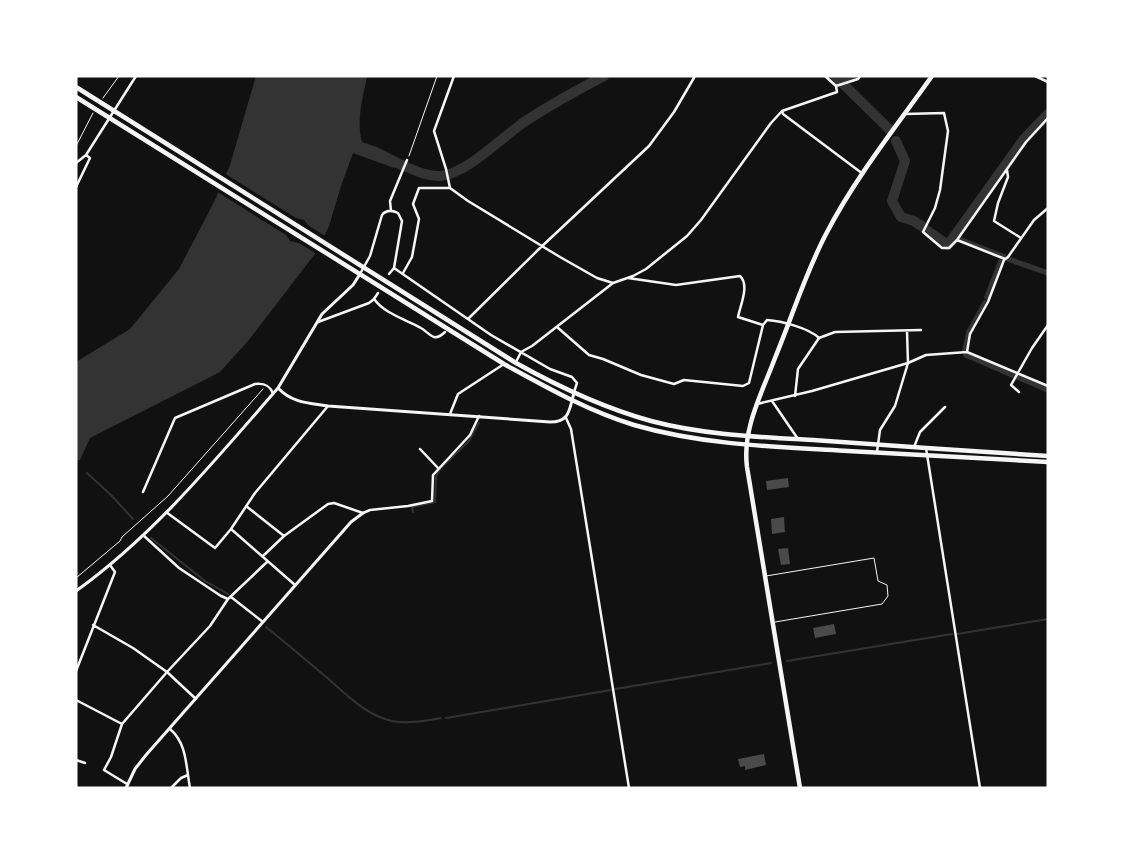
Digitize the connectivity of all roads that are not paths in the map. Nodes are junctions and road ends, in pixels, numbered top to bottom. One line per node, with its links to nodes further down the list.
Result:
1 (136, 76): 15 (street)
2 (454, 76): 21 (street)
3 (695, 76): 26 (street)
4 (825, 76): 9 (street)
5 (860, 76): 9 (street)
6 (932, 76): 13 (main road)
7 (1035, 76): 8 (street)
8 (1048, 82)
9 (838, 85): 12 (street)
10 (76, 87): 28 (main road)
11 (76, 97): 31 (main road)
12 (782, 111): 19 (street); 33 (street)
13 (905, 114): 19 (main road); 25 (street)
14 (1048, 118): 18 (street)
15 (86, 155): 17 (street); 20 (street)
16 (407, 160): 23 (street)
17 (76, 163)
18 (1007, 168): 24 (street); 25 (street)
19 (862, 174): 40 (main road)
20 (76, 187)
21 (450, 188): 26 (street); 30 (street)
22 (1048, 209): 24 (street)
23 (391, 211): 28 (street); 29 (street)
24 (1021, 238): 27 (street)
25 (957, 240): 27 (street)
26 (542, 246): 34 (street); 37 (street)
27 (1005, 260): 48 (street)
28 (364, 267): 31 (street); 49 (main road)
29 (394, 268): 30 (street); 32 (street)
30 (403, 273): 37 (street)
31 (360, 274): 38 (street); 51 (main road)
32 (389, 274)
33 (627, 278): 34 (street); 39 (street)
34 (613, 283): 42 (street)
35 (378, 293): 36 (street)
36 (374, 299): 38 (street); 45 (street)
37 (468, 319): 47 (street)
38 (317, 323): 54 (street)
39 (763, 325): 40 (street); 42 (street)
40 (789, 325): 46 (street); 61 (main road)
41 (1048, 325): 52 (street)
42 (556, 327): 47 (street)
43 (921, 330): 44 (street)
44 (907, 331): 46 (street); 50 (street)
45 (445, 332)
46 (819, 338): 58 (street)
47 (521, 352): 49 (street); 56 (street)
48 (966, 352): 50 (street); 52 (street)
49 (516, 363): 56 (main road)
50 (908, 363): 58 (street); 70 (street)
51 (504, 364): 59 (main road); 64 (street)
52 (1018, 373): 53 (street); 55 (street)
53 (1048, 386)
54 (278, 388): 57 (street); 62 (street)
55 (1019, 392)
56 (574, 393): 59 (street); 67 (main road)
57 (273, 394): 79 (street); 81 (street)
58 (795, 396): 60 (street)
59 (572, 400): 66 (street); 69 (main road)
60 (772, 401): 61 (street); 68 (street)
61 (757, 404): 67 (main road)
62 (328, 406): 64 (street); 80 (street)
63 (945, 407): 71 (street)
64 (450, 414): 65 (street)
65 (478, 416): 66 (street); 78 (street)
66 (566, 418): 108 (street)
67 (748, 436): 68 (main road); 69 (main road)
68 (799, 439): 70 (main road)
69 (747, 444): 74 (main road); 89 (main road)
70 (877, 445): 71 (main road); 74 (street)
71 (914, 447): 72 (main road)
72 (926, 448): 75 (street); 76 (main road)
73 (420, 449): 78 (street)
74 (877, 452): 75 (main road)
75 (927, 455): 77 (main road); 110 (street)
76 (1048, 456)
77 (1048, 462)
78 (438, 468): 82 (street)
79 (143, 492)
80 (246, 506): 83 (street); 85 (street)
81 (166, 512): 83 (street); 84 (street)
82 (363, 513): 85 (street); 90 (street)
83 (231, 528): 86 (street)
84 (143, 535): 88 (street); 92 (street)
85 (284, 536): 86 (street)
86 (263, 556): 87 (street)
87 (267, 562): 90 (street); 92 (street)
88 (110, 565): 91 (street); 95 (street)
89 (765, 576): 94 (main road); 94 (lane)
90 (295, 585): 93 (street)
91 (76, 591)
92 (229, 598): 93 (street); 97 (street)
93 (263, 622): 98 (street)
94 (773, 622): 109 (main road)
95 (93, 625): 96 (street); 97 (street)
96 (76, 671)
97 (167, 672): 98 (street); 100 (street)
98 (196, 699): 101 (street)
99 (76, 700): 100 (street)
100 (122, 724): 105 (street)
101 (170, 729): 104 (street); 105 (street)
102 (76, 760): 103 (street)
103 (85, 763)
104 (188, 775): 106 (street); 107 (street)
105 (126, 786)
106 (171, 788)
107 (190, 788)
108 (629, 788)
109 (800, 788)
110 (980, 788)

